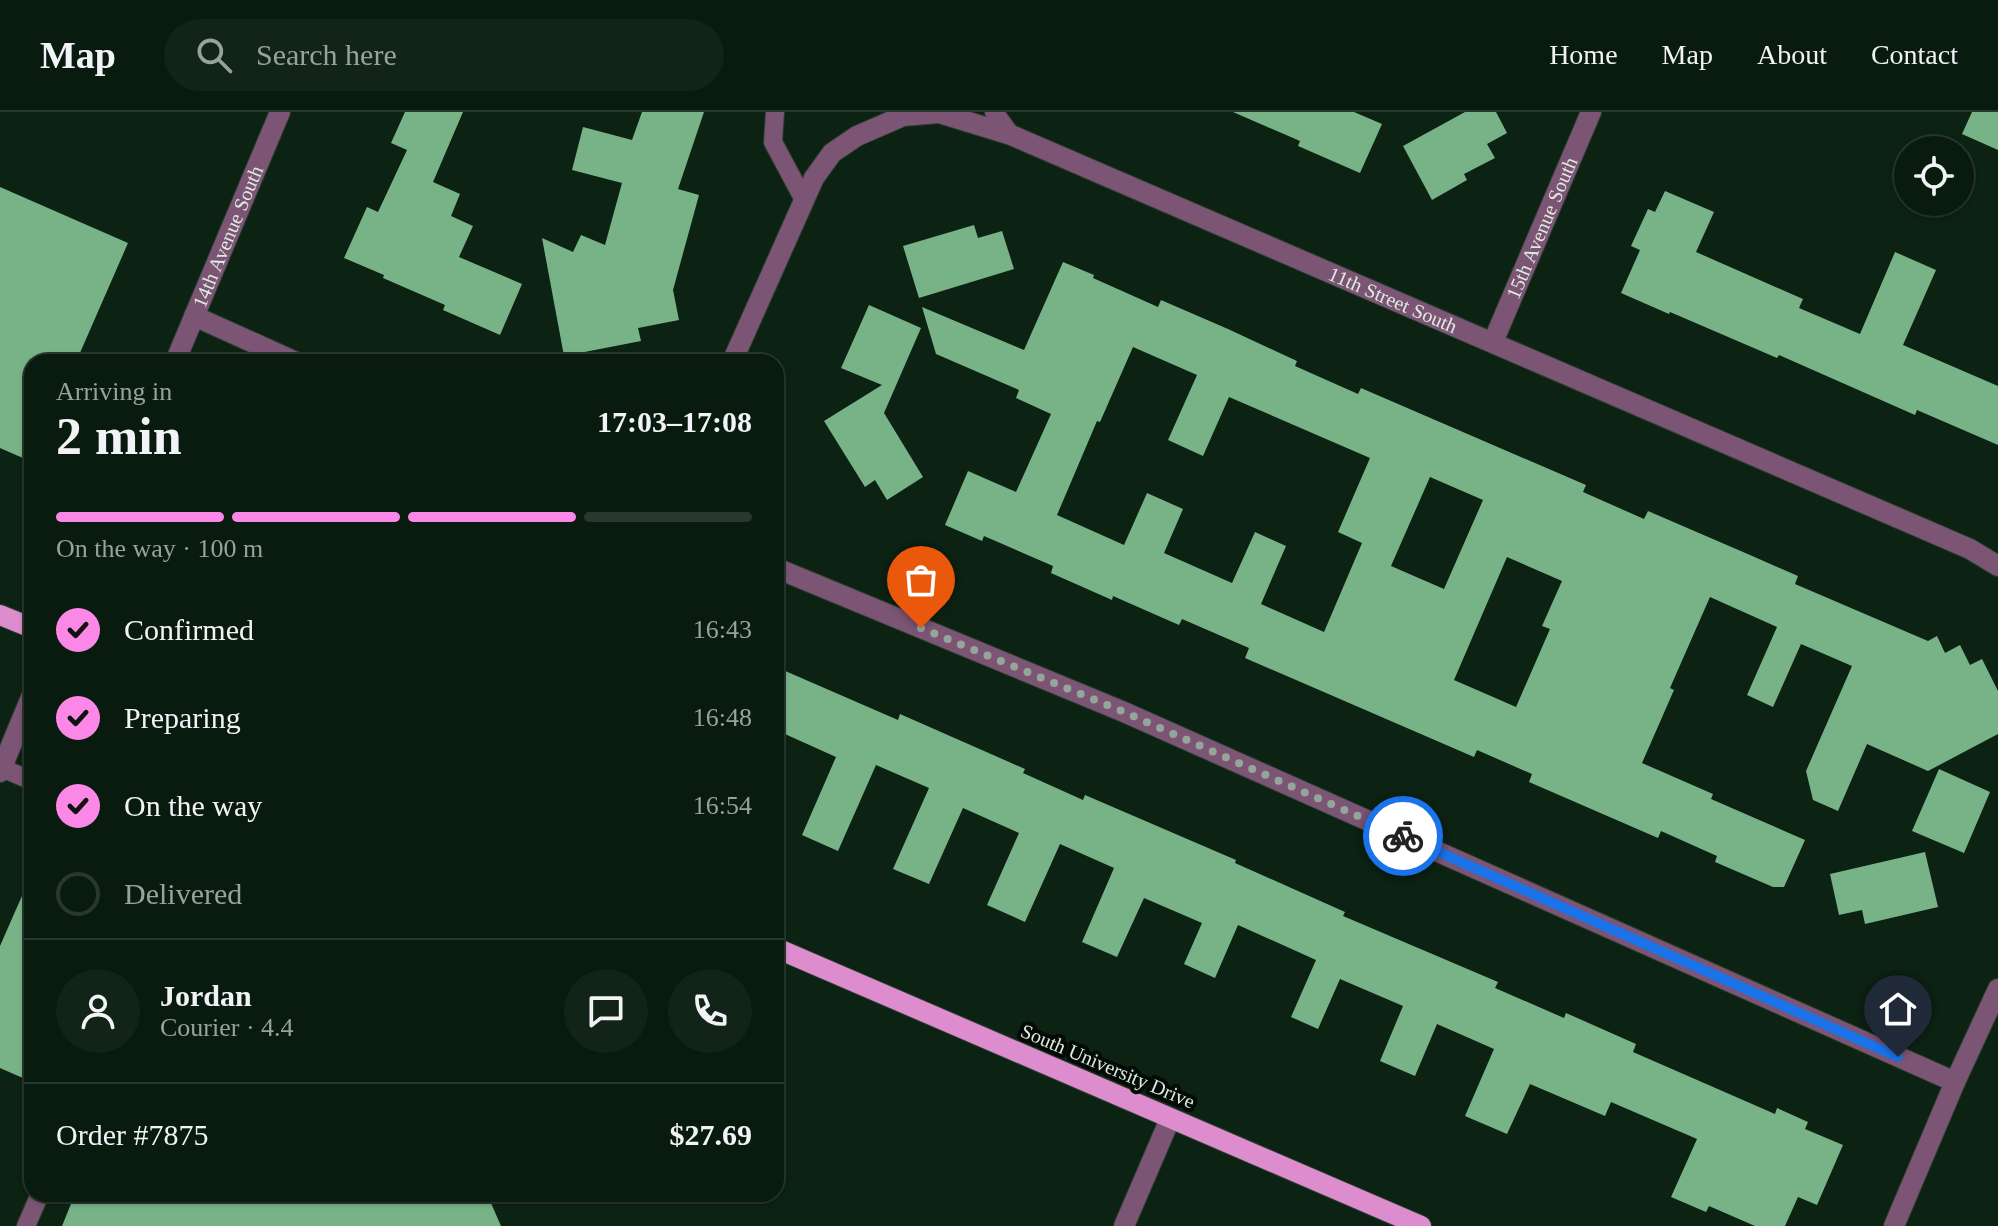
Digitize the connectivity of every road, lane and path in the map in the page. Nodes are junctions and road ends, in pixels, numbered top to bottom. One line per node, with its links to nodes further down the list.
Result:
1 (280, 112): 7 (street, 14th Avenue South)
2 (775, 112): 6 (lane)
3 (994, 112): 5 (lane)
4 (1591, 112): 8 (street, 15th Avenue South)
5 (1011, 135): 6 (street, 11th Street South); 8 (street, 11th Street South)
6 (804, 200): 11 (street, 11th Street South)
7 (194, 316): 9 (street, 14th Avenue South); 10 (street)
8 (1493, 342): 12 (street, 11th Street South)
9 (178, 354)
10 (278, 354)
11 (736, 354)
12 (1998, 566)
13 (784, 571): 21 (street)
14 (0, 615): 15 (main road)
15 (24, 625)
16 (24, 714): 17 (street)
17 (1, 770): 18 (lane)
18 (24, 778)
19 (784, 951): 22 (main road, South University Drive)
20 (1998, 989): 21 (street)
21 (1955, 1082): 27 (street)
22 (1170, 1119): 25 (street); 26 (main road, South University Drive)
23 (36, 1202): 24 (lane)
24 (26, 1226)
25 (1124, 1226)
26 (1421, 1226)
27 (1894, 1226)

